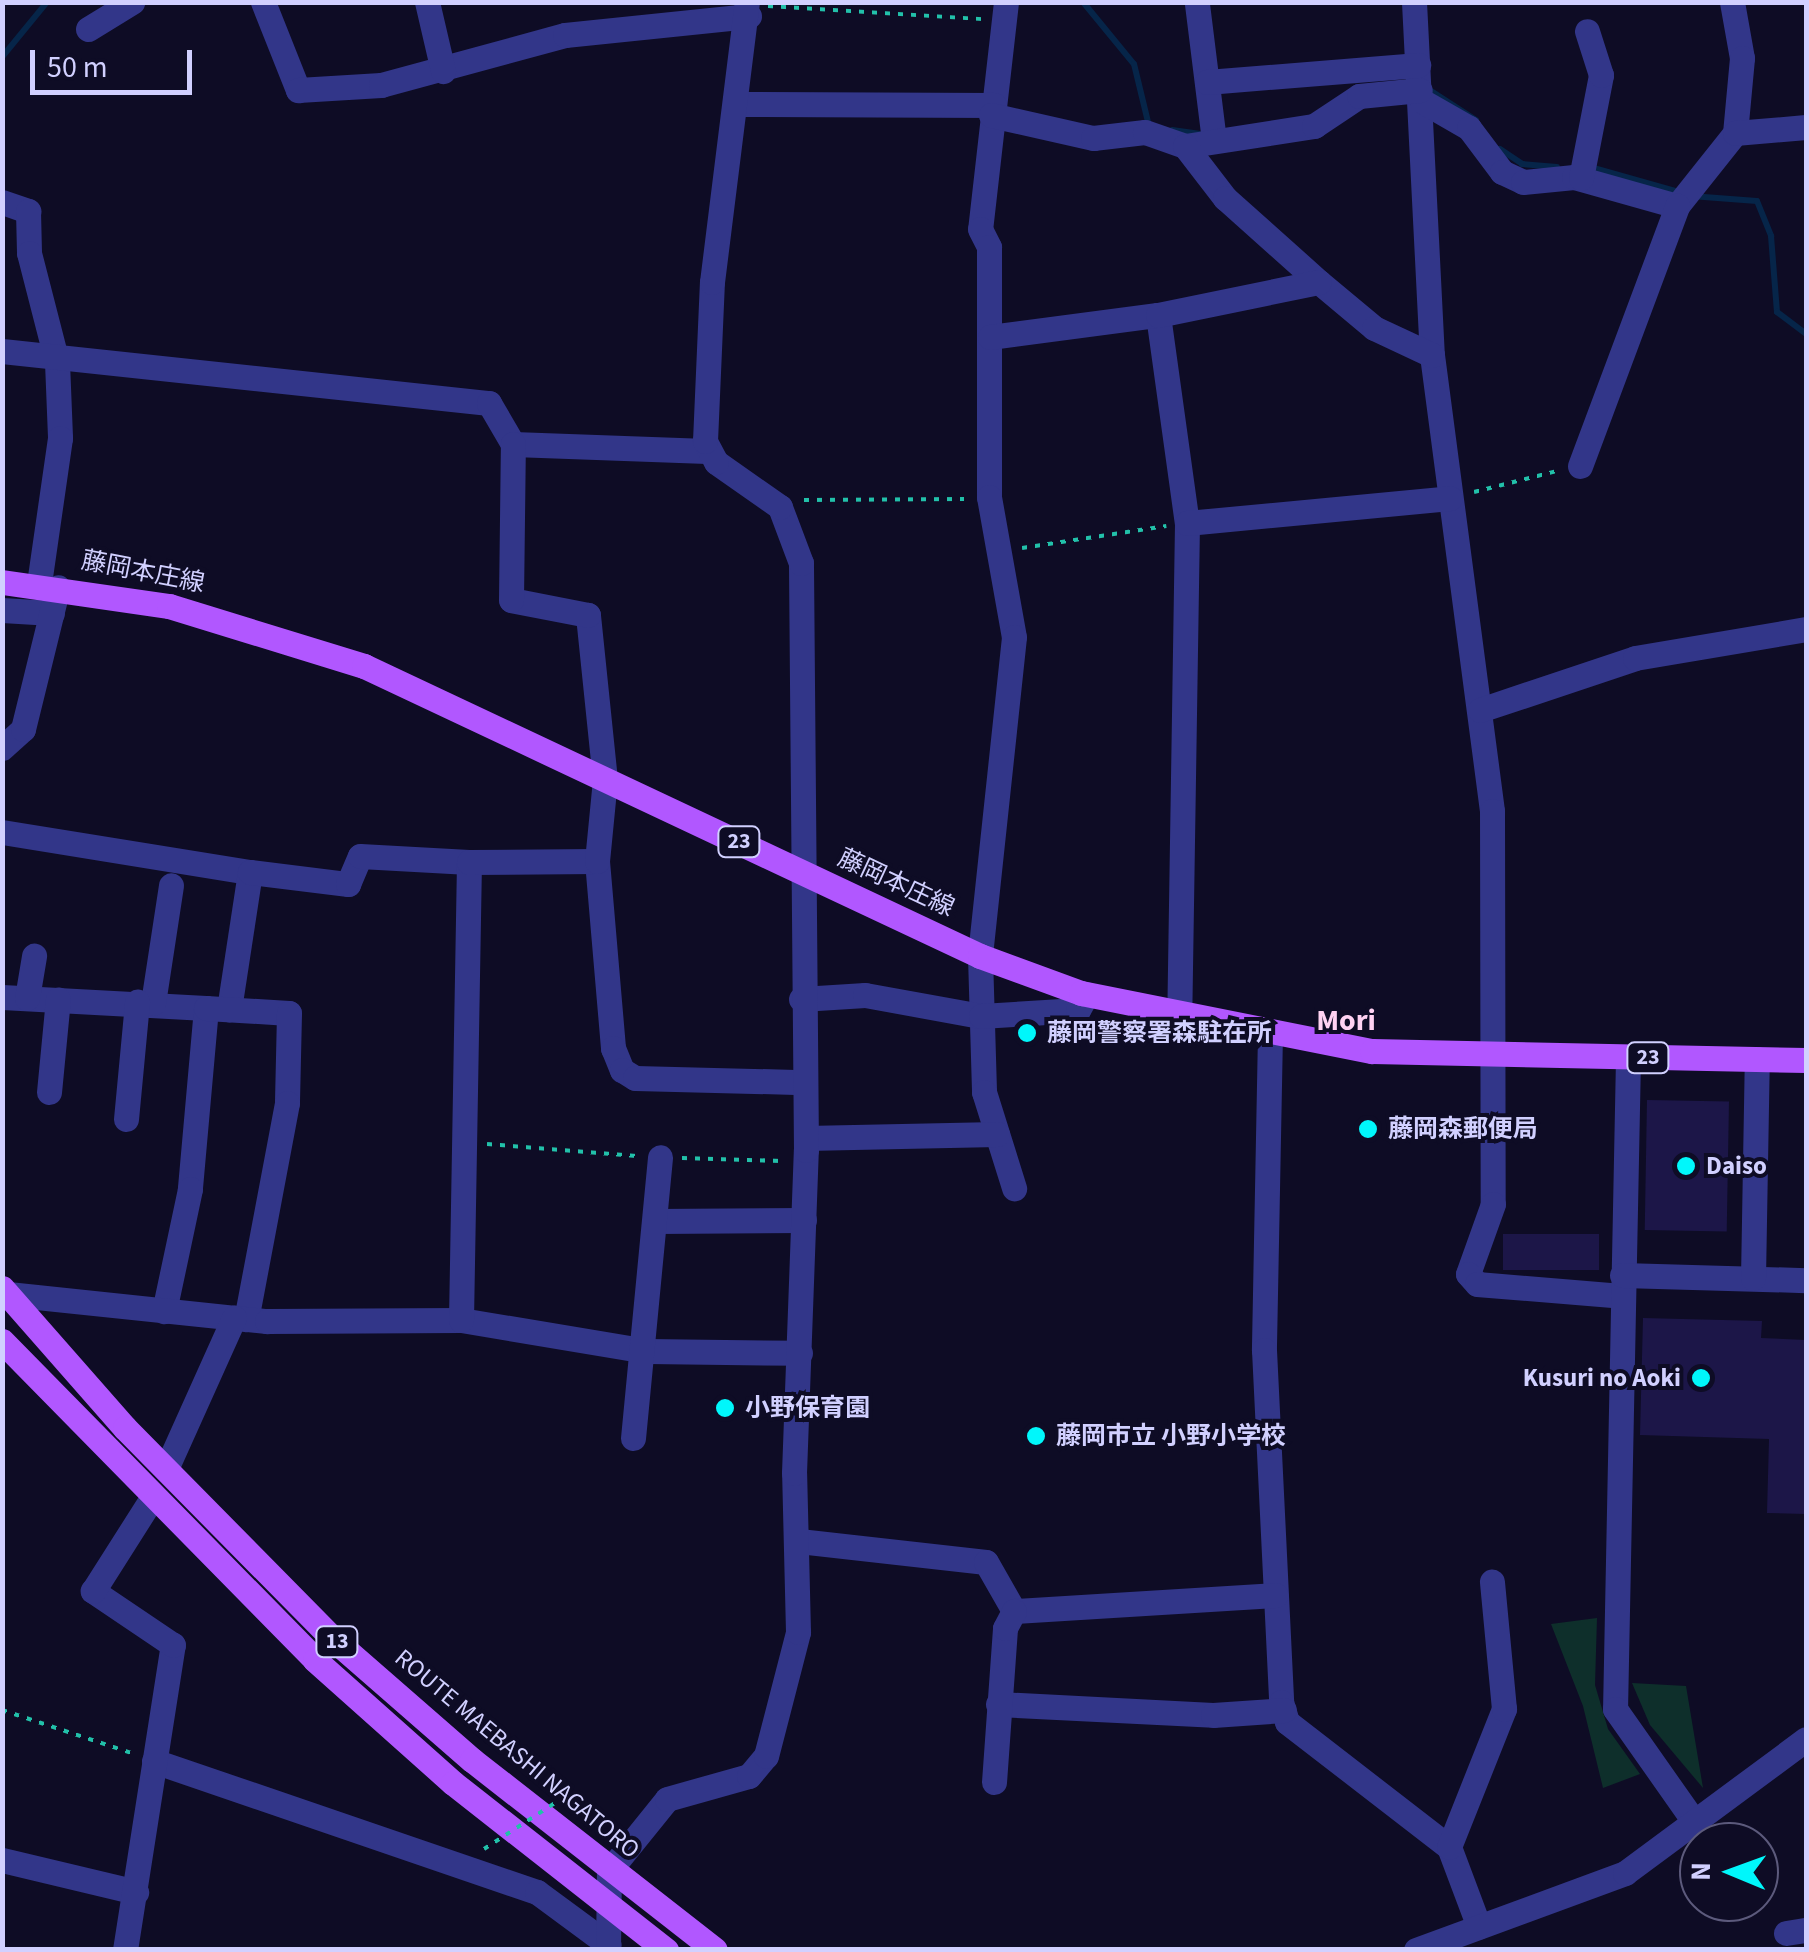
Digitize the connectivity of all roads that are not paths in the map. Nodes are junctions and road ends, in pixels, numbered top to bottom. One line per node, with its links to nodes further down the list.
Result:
1 (132, 2): 9 (street)
2 (428, 2): 11 (street)
3 (1414, 2): 13 (street)
4 (1732, 2): 17 (street)
5 (1197, 4): 12 (street)
6 (748, 8): 11 (street); 14 (street)
7 (267, 12): 11 (street)
8 (1004, 12): 15 (street)
9 (88, 30)
10 (1588, 32): 20 (street)
11 (443, 72)
12 (1207, 82): 13 (street); 18 (street)
13 (1420, 86): 18 (street); 20 (street); 27 (street)
14 (738, 104): 15 (street); 30 (street)
15 (992, 110): 19 (street); 25 (street)
16 (1806, 127): 17 (street)
17 (1735, 133): 22 (street)
18 (1214, 142): 19 (street)
19 (1186, 146): 23 (street)
20 (1581, 178): 22 (street)
21 (2, 202): 28 (street)
22 (1677, 206): 31 (street)
23 (1318, 282): 24 (street); 27 (street)
24 (1158, 315): 25 (street); 33 (street)
25 (990, 337): 49 (street)
26 (2, 351): 28 (street)
27 (1432, 355): 32 (street)
28 (57, 362): 29 (street); 35 (street)
29 (513, 444): 30 (street); 41 (street)
30 (707, 451): 45 (street)
31 (1580, 466)
32 (1450, 498): 33 (street); 39 (street)
33 (1187, 522): 57 (street)
34 (2, 582): 35 (main road, 藤岡本庄線 / 23)
35 (48, 586): 37 (street); 41 (main road, 藤岡本庄線 / 23)
36 (2, 610): 37 (street)
37 (52, 613): 40 (street)
38 (1806, 629): 39 (street)
39 (1480, 710): 59 (street)
40 (2, 748)
41 (605, 780): 43 (street); 45 (main road, 藤岡本庄線 / 23)
42 (2, 832): 46 (street)
43 (597, 860): 44 (street); 63 (street)
44 (470, 862): 46 (street); 78 (street)
45 (798, 870): 49 (main road, 藤岡本庄線 / 23); 53 (street)
46 (250, 872): 55 (street)
47 (171, 885): 54 (street)
48 (34, 956): 51 (street)
49 (980, 956): 50 (main road, 藤岡本庄線 / 23); 56 (street)
50 (1088, 994): 56 (street); 57 (main road, 藤岡本庄線 / 23)
51 (15, 998): 52 (street)
52 (58, 1000): 54 (street); 64 (street)
53 (801, 1000): 56 (street); 63 (street)
54 (145, 1002): 55 (street); 65 (street)
55 (217, 1009): 76 (street); 77 (street)
56 (981, 1016): 66 (street)
57 (1178, 1018): 58 (main road, 藤岡本庄線 / 23)
58 (1270, 1033): 59 (main road, 藤岡本庄線 / 23); 87 (street)
59 (1488, 1056): 60 (main road, 藤岡本庄線 / 23); 74 (street)
60 (1628, 1058): 61 (main road, 藤岡本庄線 / 23); 74 (street)
61 (1757, 1060): 62 (main road, 藤岡本庄線 / 23); 72 (street)
62 (1806, 1060)
63 (804, 1082): 67 (street)
64 (49, 1092)
65 (126, 1119)
66 (997, 1134): 67 (street); 69 (street)
67 (806, 1150): 71 (street)
68 (660, 1157): 70 (street)
69 (1014, 1188)
70 (656, 1220): 71 (street); 80 (street)
71 (804, 1220): 81 (street)
72 (1753, 1278): 73 (street); 74 (street)
73 (1806, 1280)
74 (1622, 1285): 94 (street)
75 (5, 1291): 76 (street); 83 (main road, ROUTE MAEBASHI NAGATORO / 13)
76 (164, 1310): 77 (street)
77 (240, 1318): 78 (street); 83 (street)
78 (461, 1320): 80 (street)
79 (2, 1341): 84 (main road, 13)
80 (647, 1351): 81 (street); 82 (street)
81 (800, 1353): 85 (street)
82 (633, 1438)
83 (166, 1468): 97 (main road, ROUTE MAEBASHI NAGATORO / 13)
84 (152, 1498): 92 (street); 99 (main road, 13)
85 (799, 1541): 88 (street); 97 (street)
86 (1492, 1582): 95 (street)
87 (1276, 1595): 88 (street); 90 (street)
88 (1014, 1611): 89 (street)
89 (998, 1704): 90 (street); 93 (street)
90 (1284, 1710): 95 (street)
91 (1806, 1739): 94 (street)
92 (154, 1761): 98 (street); 101 (street)
93 (994, 1782)
94 (1693, 1820): 100 (street)
95 (1449, 1847): 100 (street)
96 (2, 1860): 98 (street)
97 (609, 1871): 99 (street); 104 (main road, ROUTE MAEBASHI NAGATORO / 13)
98 (136, 1892): 102 (street)
99 (610, 1908): 101 (street); 103 (main road, 13)
100 (1476, 1935): 105 (street)
101 (608, 1947)
102 (126, 1950)
103 (666, 1950)
104 (715, 1950)
105 (1416, 1950)

